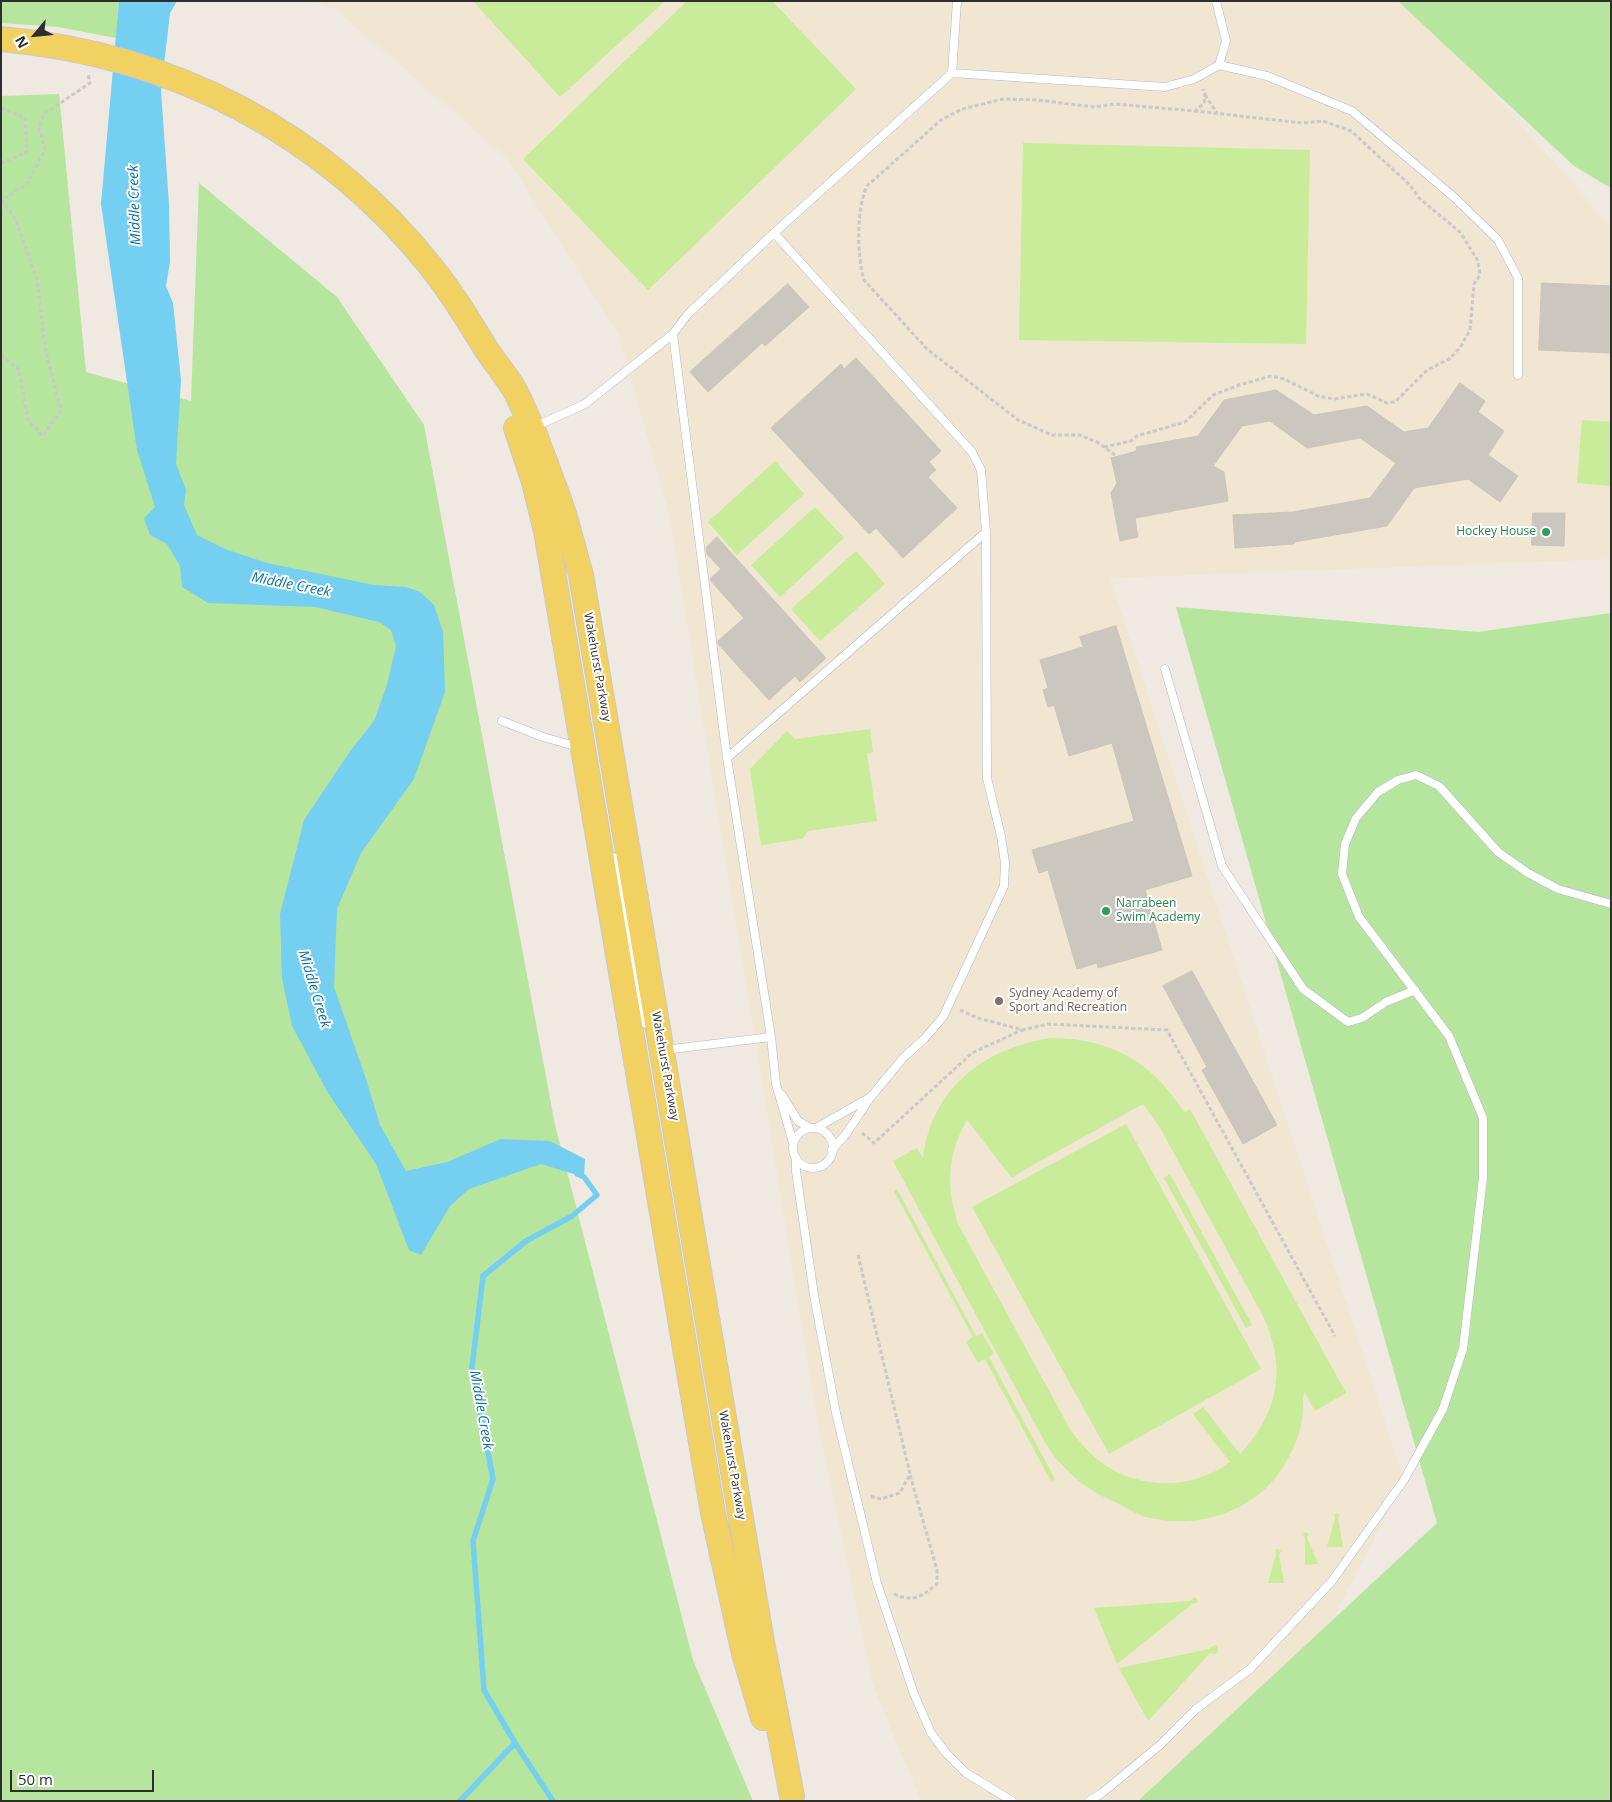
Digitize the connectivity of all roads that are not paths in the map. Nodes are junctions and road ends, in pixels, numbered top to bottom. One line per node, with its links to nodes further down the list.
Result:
1 (957, 1): 5 (lane)
2 (1216, 1): 4 (lane)
3 (1, 39): 9 (main road, Wakehurst Parkway)
4 (1219, 65): 5 (lane); 8 (lane)
5 (952, 73): 6 (lane)
6 (774, 233): 7 (lane); 10 (lane)
7 (673, 334): 9 (lane); 14 (lane)
8 (1518, 375)
9 (525, 431): 13 (main road, Wakehurst Parkway); 19 (main road, Wakehurst Parkway)
10 (986, 532): 14 (lane); 22 (lane)
11 (1165, 669): 17 (lane)
12 (502, 721): 13 (lane)
13 (583, 748): 15 (main road, Wakehurst Parkway)
14 (727, 758): 18 (lane)
15 (589, 780): 19 (street); 21 (main road, Wakehurst Parkway)
16 (1611, 904): 17 (lane)
17 (1415, 990): 29 (lane)
18 (771, 1037): 19 (lane); 20 (lane)
19 (663, 1050): 21 (street); 27 (main road, Wakehurst Parkway)
20 (776, 1084): 23 (lane); 24 (lane)
21 (641, 1090): 27 (main road, Wakehurst Parkway)
22 (870, 1098): 23 (lane); 25 (lane)
23 (813, 1128): 24 (lane); 25 (lane)
24 (793, 1143): 26 (lane)
25 (832, 1150): 26 (lane)
26 (796, 1158): 28 (lane)
27 (792, 1799)
28 (1012, 1801)
29 (1089, 1801)

